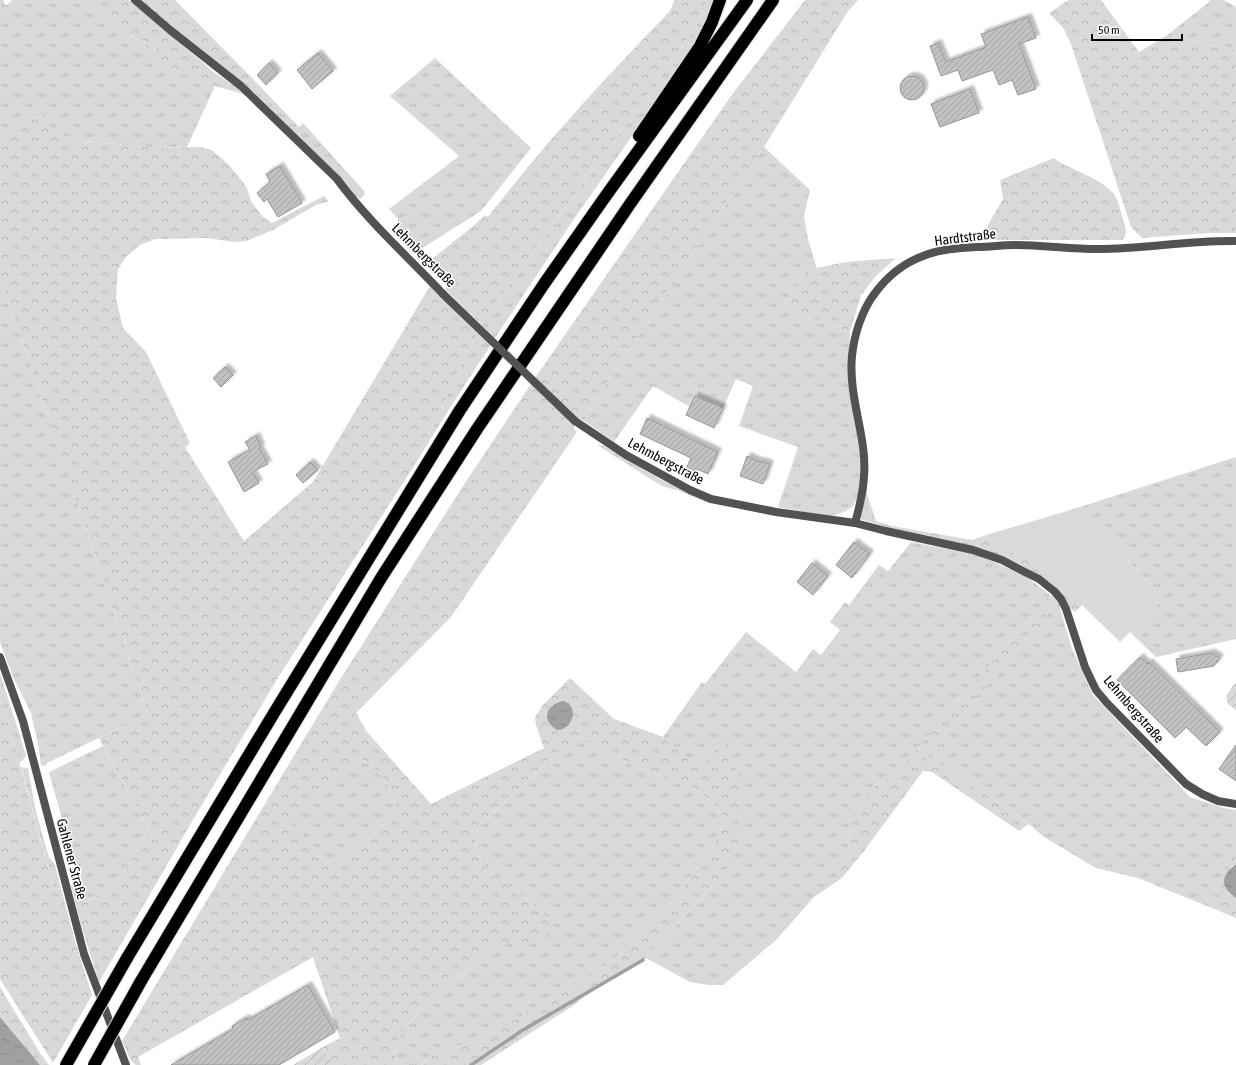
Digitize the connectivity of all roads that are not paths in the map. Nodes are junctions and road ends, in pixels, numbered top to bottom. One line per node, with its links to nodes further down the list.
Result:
1 (135, 0): 7 (street, Lehmbergstraße, bridge)
2 (720, 0): 5 (highway)
3 (747, 0): 5 (highway)
4 (772, 0): 11 (highway, bridge)
5 (605, 197): 10 (highway, bridge)
6 (1236, 241): 7 (street, Hardtstraße)
7 (855, 523): 9 (street, Lehmbergstraße)
8 (0, 657): 12 (street, Gahlener Straße)
9 (1236, 804)
10 (66, 1065)
11 (94, 1065)
12 (126, 1065)

